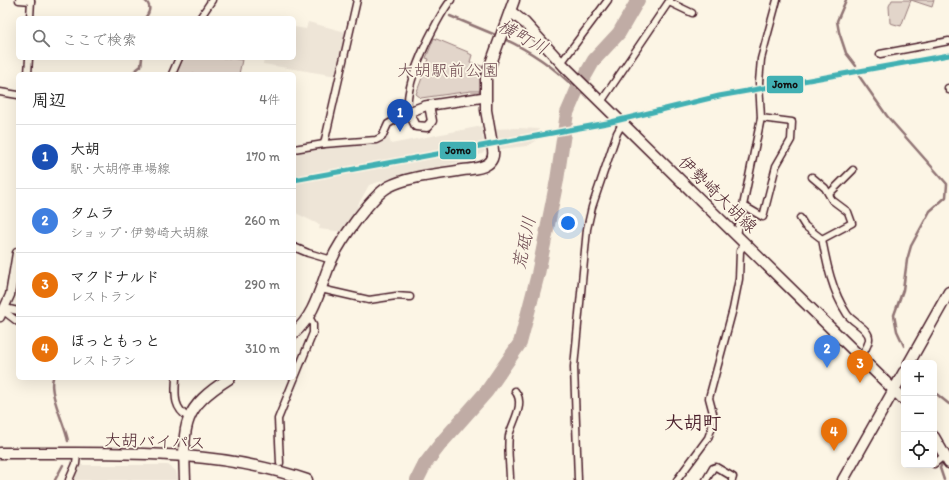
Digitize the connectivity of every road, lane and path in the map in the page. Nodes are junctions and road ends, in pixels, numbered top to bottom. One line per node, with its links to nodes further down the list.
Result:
1 (19, 0): 8 (street)
2 (212, 0): 13 (street)
3 (357, 0): 29 (street)
4 (451, 0): 26 (street)
5 (514, 0): 10 (main road)
6 (608, 0): 18 (street)
7 (777, 0): 27 (street)
8 (31, 1): 12 (street)
9 (670, 1): 11 (street); 24 (street)
10 (510, 11): 18 (main road, 伊勢崎大胡線); 23 (main road)
11 (692, 13)
12 (30, 16)
13 (201, 16)
14 (949, 41): 15 (street)
15 (880, 54)
16 (29, 60): 19 (street)
17 (177, 60): 20 (street)
18 (562, 65): 24 (main road, 伊勢崎大胡線)
19 (28, 72)
20 (173, 72)
21 (0, 92): 22 (street)
22 (16, 95)
23 (485, 97): 25 (main road); 40 (main road)
24 (600, 101): 28 (main road, 伊勢崎大胡線)
25 (429, 105): 26 (main road); 26 (street)
26 (409, 112): 29 (street)
27 (761, 118): 34 (street); 34 (street)
28 (622, 124): 36 (main road, 伊勢崎大胡線); 73 (street)
29 (324, 144): 30 (street)
30 (296, 149)
31 (853, 170): 33 (street)
32 (812, 177): 33 (street)
33 (829, 194): 37 (street)
34 (744, 206): 36 (street)
35 (800, 218): 37 (street)
36 (737, 235): 38 (main road, 伊勢崎大胡線)
37 (822, 239): 50 (street)
38 (745, 243): 50 (main road, 伊勢崎大胡線); 74 (street)
39 (296, 248): 40 (street)
40 (332, 260): 42 (main road)
41 (16, 264): 45 (street)
42 (321, 289): 44 (street); 47 (main road)
43 (949, 292): 51 (main road)
44 (410, 297)
45 (2, 311): 46 (street); 48 (street)
46 (16, 311)
47 (309, 317): 49 (main road); 52 (street)
48 (16, 321)
49 (296, 332)
50 (860, 359): 57 (main road, 伊勢崎大胡線)
51 (911, 360)
52 (296, 375)
53 (901, 377): 57 (main road)
54 (176, 380): 60 (street)
55 (227, 380): 60 (main road)
56 (294, 380): 66 (street)
57 (894, 390): 59 (main road, 伊勢崎大胡線); 68 (main road)
58 (515, 391): 72 (street)
59 (901, 397)
60 (188, 418): 64 (main road)
61 (937, 442): 65 (main road)
62 (0, 453): 63 (main road, 大胡バイパス)
63 (77, 454): 64 (main road, 大胡バイパス); 69 (street)
64 (185, 456): 70 (main road); 71 (main road, 大胡バイパス)
65 (947, 459): 67 (street)
66 (280, 463)
67 (937, 463)
68 (844, 479)
69 (69, 480)
70 (185, 480)
71 (307, 480)
72 (510, 480)
73 (578, 480)
74 (677, 480)
75 (706, 480): 76 (street)
76 (732, 480)

